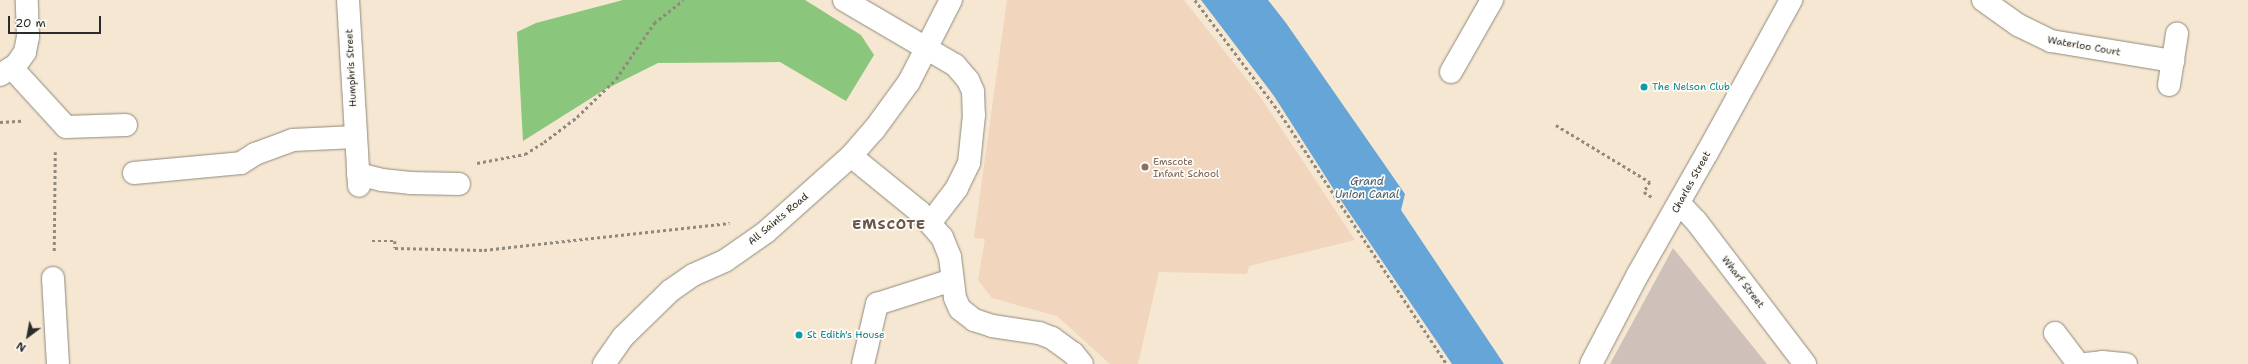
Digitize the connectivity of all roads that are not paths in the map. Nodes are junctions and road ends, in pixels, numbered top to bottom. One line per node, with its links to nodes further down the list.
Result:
1 (27, 0): 11 (street)
2 (348, 0): 15 (street, Humphris Street)
3 (844, 0): 9 (street)
4 (951, 0): 9 (street, All Saints Road)
5 (1492, 0): 12 (street)
6 (1790, 0): 19 (street, Charles Street)
7 (1983, 0): 10 (street, Waterloo Court)
8 (2177, 34): 10 (street)
9 (926, 48): 16 (street, All Saints Road); 20 (street)
10 (2173, 61): 13 (street)
11 (6, 72): 14 (street)
12 (1451, 72)
13 (2169, 85)
14 (126, 125)
15 (355, 137): 17 (street); 18 (street, Humphris Street)
16 (851, 156): 20 (street); 25 (street, All Saints Road)
17 (134, 173)
18 (459, 184)
19 (1677, 206): 28 (street, Charles Street); 29 (street, Wharf Street)
20 (931, 222): 22 (street)
21 (53, 278): 24 (street)
22 (952, 280): 26 (street); 27 (street)
23 (2055, 332): 30 (street)
24 (58, 364)
25 (604, 364)
26 (863, 364)
27 (1082, 364)
28 (1591, 364)
29 (1805, 364)
30 (2078, 364)
31 (2086, 364): 32 (street)
32 (2126, 364)

